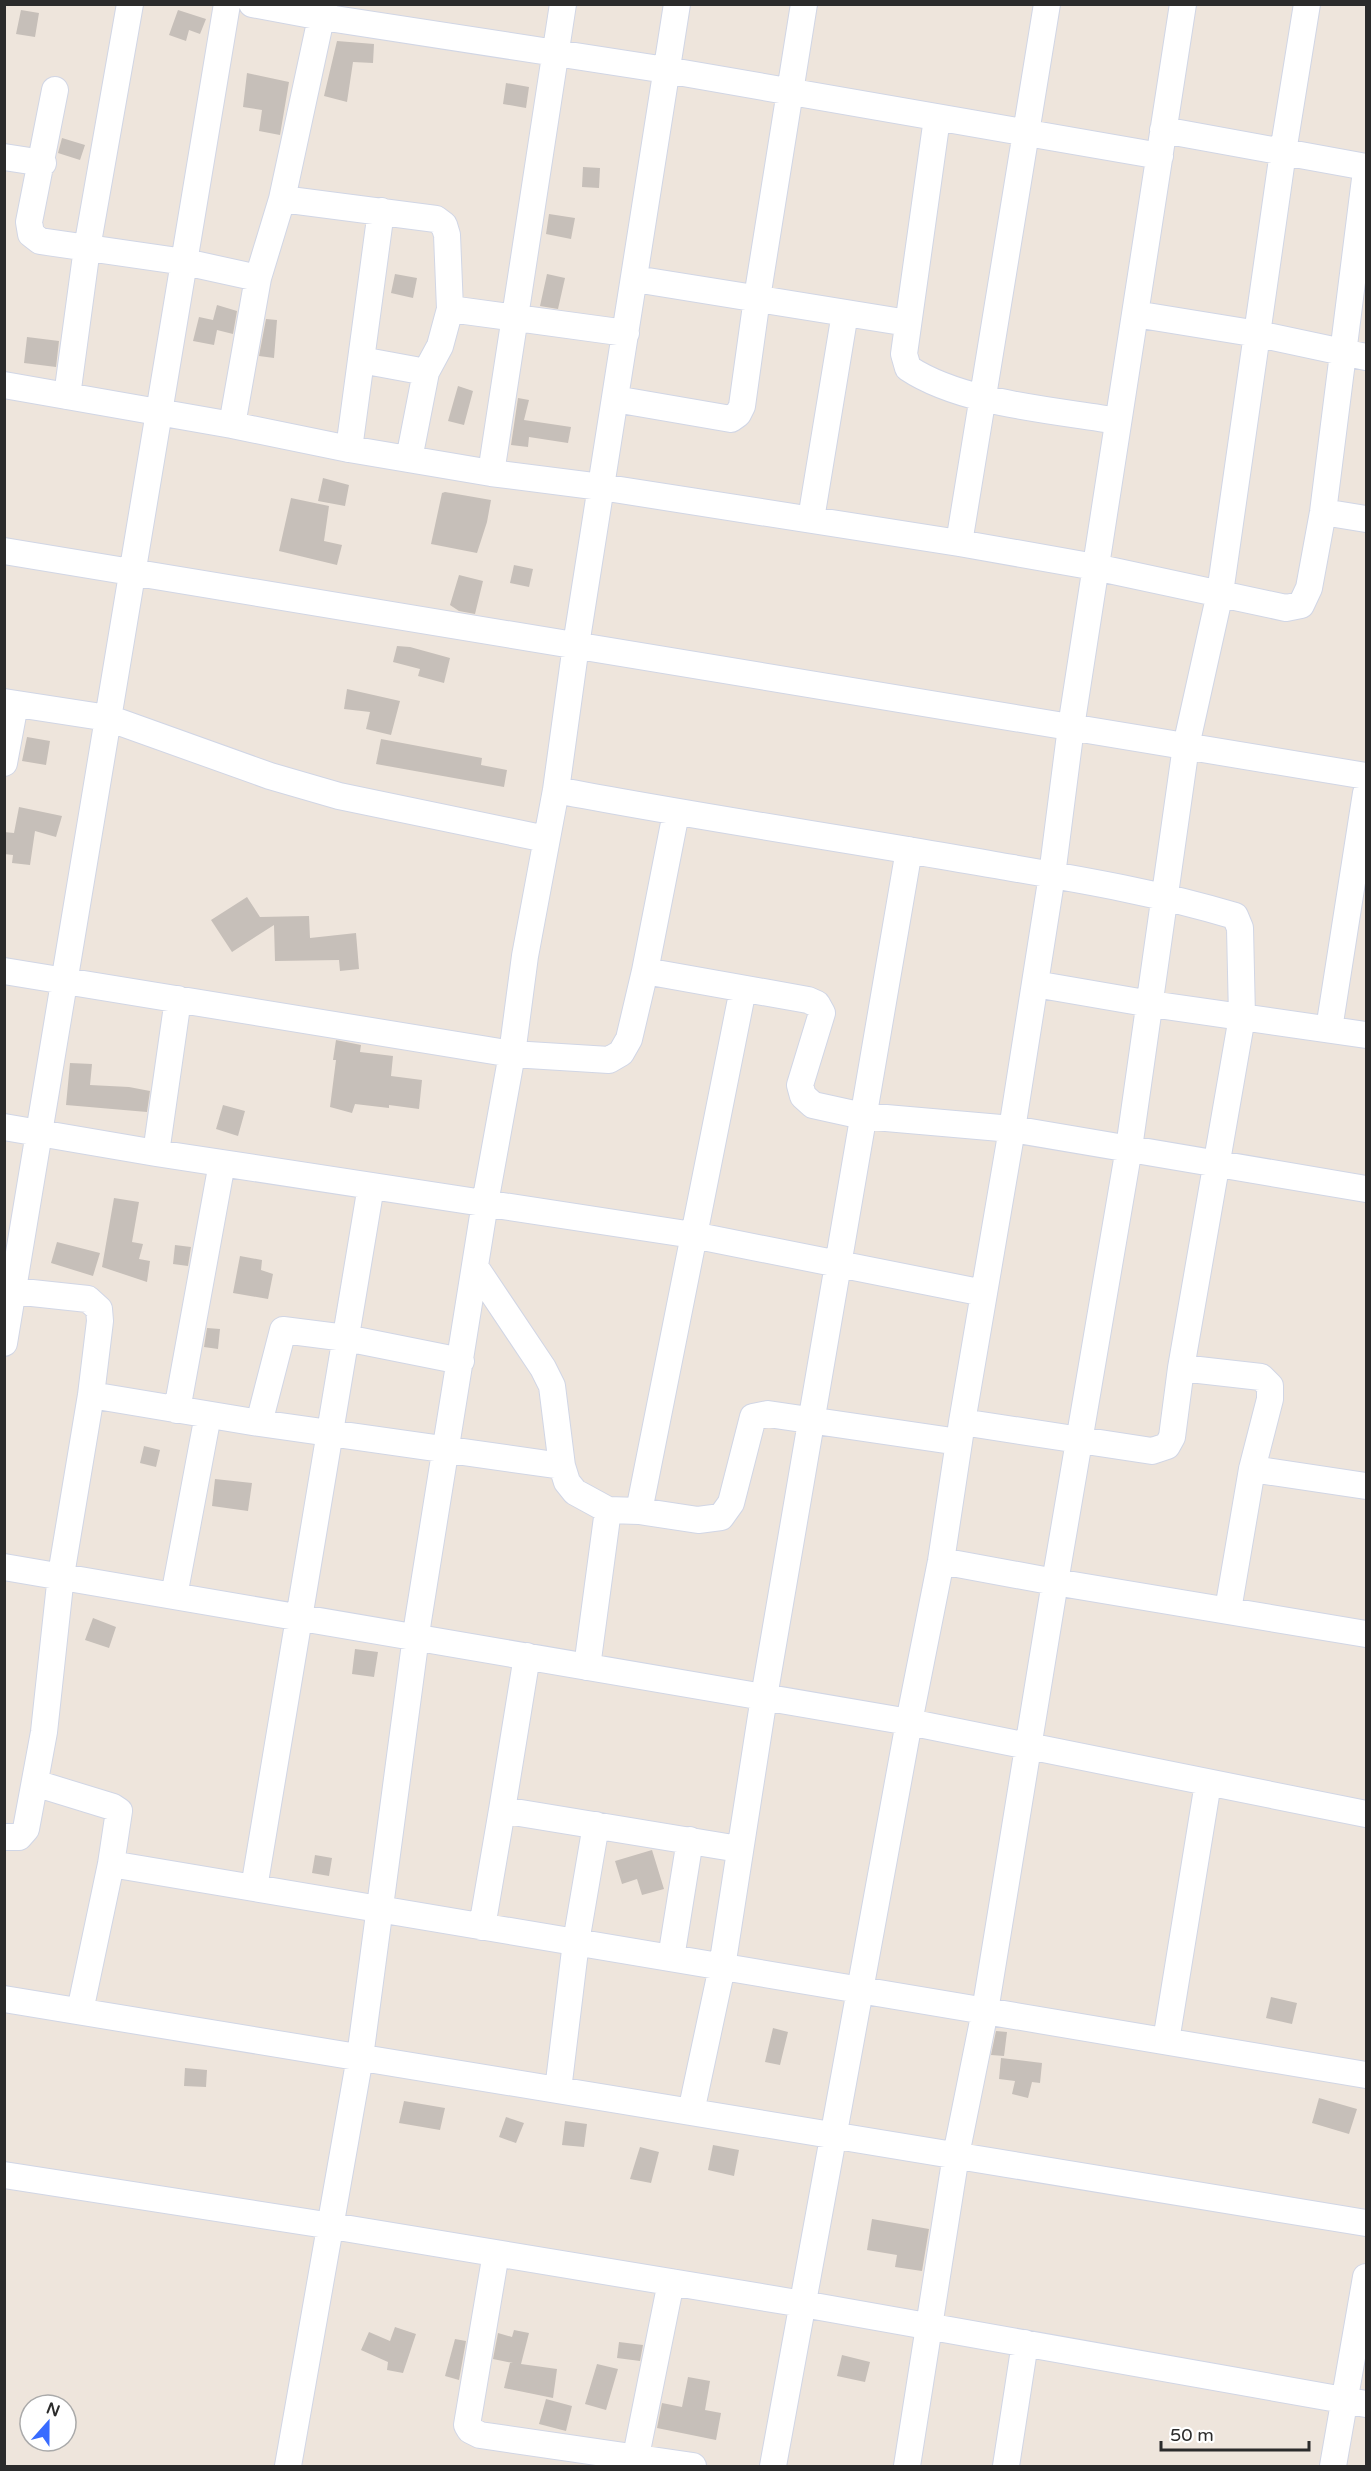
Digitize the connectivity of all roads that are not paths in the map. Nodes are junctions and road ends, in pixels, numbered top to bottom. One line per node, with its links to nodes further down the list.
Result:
1 (130, 4): 25 (street)
2 (227, 4): 26 (street)
3 (252, 4): 10 (street)
4 (563, 4): 11 (street)
5 (677, 4): 12 (street)
6 (804, 4): 14 (street)
7 (1047, 4): 17 (street)
8 (1183, 4): 16 (street)
9 (1307, 4): 18 (street)
10 (323, 11): 11 (street); 23 (street)
11 (556, 54): 12 (street); 33 (street)
12 (666, 70): 14 (street); 28 (street)
13 (55, 90): 21 (street)
14 (791, 91): 15 (street); 29 (street)
15 (937, 118): 17 (street); 34 (street)
16 (1163, 130): 18 (street); 19 (street)
17 (1027, 133): 19 (street); 43 (street)
18 (1283, 152): 22 (street); 36 (street)
19 (1160, 156): 32 (street)
20 (4, 157): 21 (street)
21 (43, 163): 25 (street)
22 (1366, 169): 37 (street)
23 (282, 199): 24 (street); 27 (street)
24 (381, 211): 30 (street); 39 (street)
25 (87, 248): 26 (street); 42 (street)
26 (185, 262): 27 (street); 45 (street)
27 (258, 278): 47 (street)
28 (635, 279): 29 (street); 35 (street)
29 (757, 298): 31 (street); 44 (street)
30 (450, 309): 33 (street); 40 (street)
31 (845, 313): 34 (street); 53 (street)
32 (1135, 314): 36 (street); 46 (street)
33 (516, 319): 35 (street); 50 (street)
34 (908, 323): 43 (street)
35 (627, 333): 44 (street)
36 (1258, 334): 37 (street); 59 (street)
37 (1341, 353): 38 (street); 52 (street)
38 (1366, 357)
39 (361, 360): 40 (street); 48 (street)
40 (426, 372): 49 (street)
41 (4, 385): 42 (street)
42 (67, 396): 45 (street)
43 (981, 398): 46 (street); 55 (street)
44 (615, 399): 51 (street)
45 (160, 413): 47 (street); 58 (street)
46 (1118, 421): 57 (street)
47 (232, 425): 48 (street)
48 (349, 449): 49 (street)
49 (409, 459): 50 (street)
50 (491, 473): 51 (street)
51 (601, 487): 53 (street); 60 (street)
52 (1323, 513): 54 (street); 59 (street)
53 (811, 519): 55 (street)
54 (1366, 519)
55 (959, 543): 57 (street)
56 (4, 551): 58 (street)
57 (1095, 567): 59 (street); 63 (street)
58 (133, 572): 60 (street); 62 (street)
59 (1220, 593): 64 (street)
60 (576, 645): 63 (street); 67 (street)
61 (10, 703): 62 (street); 65 (street)
62 (108, 718): 70 (street); 76 (street)
63 (1071, 727): 64 (street); 72 (street)
64 (1186, 746): 66 (street); 73 (street)
65 (4, 763)
66 (1366, 776)
67 (556, 790): 69 (street); 70 (street)
68 (1366, 793): 82 (street)
69 (675, 813): 71 (street); 75 (street)
70 (546, 839): 84 (street)
71 (909, 850): 72 (street); 85 (street)
72 (1052, 875): 73 (street); 77 (street)
73 (1164, 895): 80 (street); 81 (street)
74 (4, 971): 76 (street)
75 (645, 971): 78 (street); 84 (street)
76 (63, 980): 79 (street); 88 (street)
77 (1035, 984): 80 (street); 87 (street)
78 (742, 989): 85 (street); 96 (street)
79 (178, 999): 84 (street); 90 (street)
80 (1151, 1004): 81 (street); 89 (street)
81 (1242, 1017): 82 (street); 92 (street)
82 (1329, 1029): 83 (street)
83 (1366, 1035)
84 (512, 1054): 95 (street)
85 (863, 1116): 87 (street); 97 (street)
86 (4, 1127): 88 (street)
87 (1012, 1129): 89 (street); 100 (street)
88 (38, 1133): 90 (street); 99 (street)
89 (1129, 1148): 92 (street); 112 (street)
90 (156, 1153): 91 (street)
91 (222, 1163): 93 (street); 106 (street)
92 (1218, 1164): 94 (street); 104 (street)
93 (371, 1186): 95 (street); 101 (street)
94 (1366, 1189)
95 (485, 1203): 96 (street); 98 (street)
96 (693, 1235): 97 (street); 118 (street)
97 (839, 1264): 100 (street); 108 (street)
98 (476, 1268): 103 (street); 114 (street)
99 (9, 1290): 102 (street); 105 (street)
100 (984, 1293): 110 (street)
101 (346, 1338): 103 (street); 109 (street); 111 (street)
102 (4, 1342)
103 (461, 1361): 113 (street)
104 (1181, 1368): 112 (street); 115 (street)
105 (91, 1395): 106 (street); 121 (street)
106 (177, 1410): 107 (street)
107 (208, 1415): 109 (street); 123 (street)
108 (812, 1418): 110 (street); 118 (street); 130 (street)
109 (259, 1423): 111 (street)
110 (961, 1432): 112 (street); 119 (street)
111 (330, 1433): 113 (street); 125 (street)
112 (1078, 1440): 122 (street)
113 (446, 1451): 114 (street); 127 (street)
114 (562, 1466): 117 (street)
115 (1252, 1469): 116 (street); 124 (street)
116 (1366, 1485)
117 (608, 1509): 118 (street); 129 (street)
118 (639, 1510)
119 (941, 1561): 122 (street); 131 (street)
120 (4, 1567): 121 (street)
121 (61, 1575): 123 (street); 134 (street)
122 (1054, 1582): 124 (street); 132 (street)
123 (174, 1596): 125 (street)
124 (1228, 1610): 126 (street)
125 (299, 1619): 127 (street); 142 (street)
126 (1366, 1634)
127 (416, 1637): 128 (street); 143 (street)
128 (527, 1656): 129 (street); 135 (street)
129 (587, 1666): 130 (street)
130 (764, 1697): 131 (street); 140 (street)
131 (909, 1722): 132 (street); 148 (street)
132 (1028, 1747): 133 (street); 151 (street)
133 (1208, 1783): 136 (street); 152 (street)
134 (35, 1784): 138 (street); 141 (street)
135 (502, 1810): 137 (street); 144 (street)
136 (1366, 1814)
137 (596, 1825): 139 (street); 145 (street)
138 (4, 1838)
139 (690, 1840): 140 (street); 146 (street)
140 (739, 1849): 147 (street)
141 (111, 1864): 142 (street); 150 (street)
142 (254, 1888): 143 (street)
143 (379, 1909): 144 (street); 153 (street)
144 (482, 1927): 145 (street)
145 (576, 1942): 146 (street); 155 (street)
146 (671, 1958): 147 (street)
147 (722, 1966): 148 (street); 156 (street)
148 (862, 1990): 151 (street); 157 (street)
149 (4, 1999): 150 (street)
150 (80, 2011): 153 (street)
151 (984, 2011): 152 (street); 158 (street)
152 (1166, 2041): 154 (street)
153 (360, 2057): 155 (street); 161 (street)
154 (1366, 2075)
155 (558, 2090): 156 (street)
156 (691, 2112): 157 (street)
157 (834, 2135): 158 (street); 165 (street)
158 (956, 2156): 160 (street); 166 (street)
159 (4, 2175): 161 (street)
160 (1366, 2223)
161 (332, 2226): 162 (street); 170 (street)
162 (496, 2253): 164 (street); 169 (street)
163 (1366, 2277): 168 (street)
164 (671, 2282): 165 (street); 169 (street)
165 (803, 2304): 166 (street); 172 (street)
166 (930, 2326): 167 (street); 173 (street)
167 (1025, 2343): 168 (street); 174 (street)
168 (1355, 2402): 175 (street)
169 (636, 2456): 171 (street)
170 (288, 2466)
171 (693, 2466)
172 (773, 2466)
173 (907, 2466)
174 (1006, 2466)
175 (1333, 2466)

